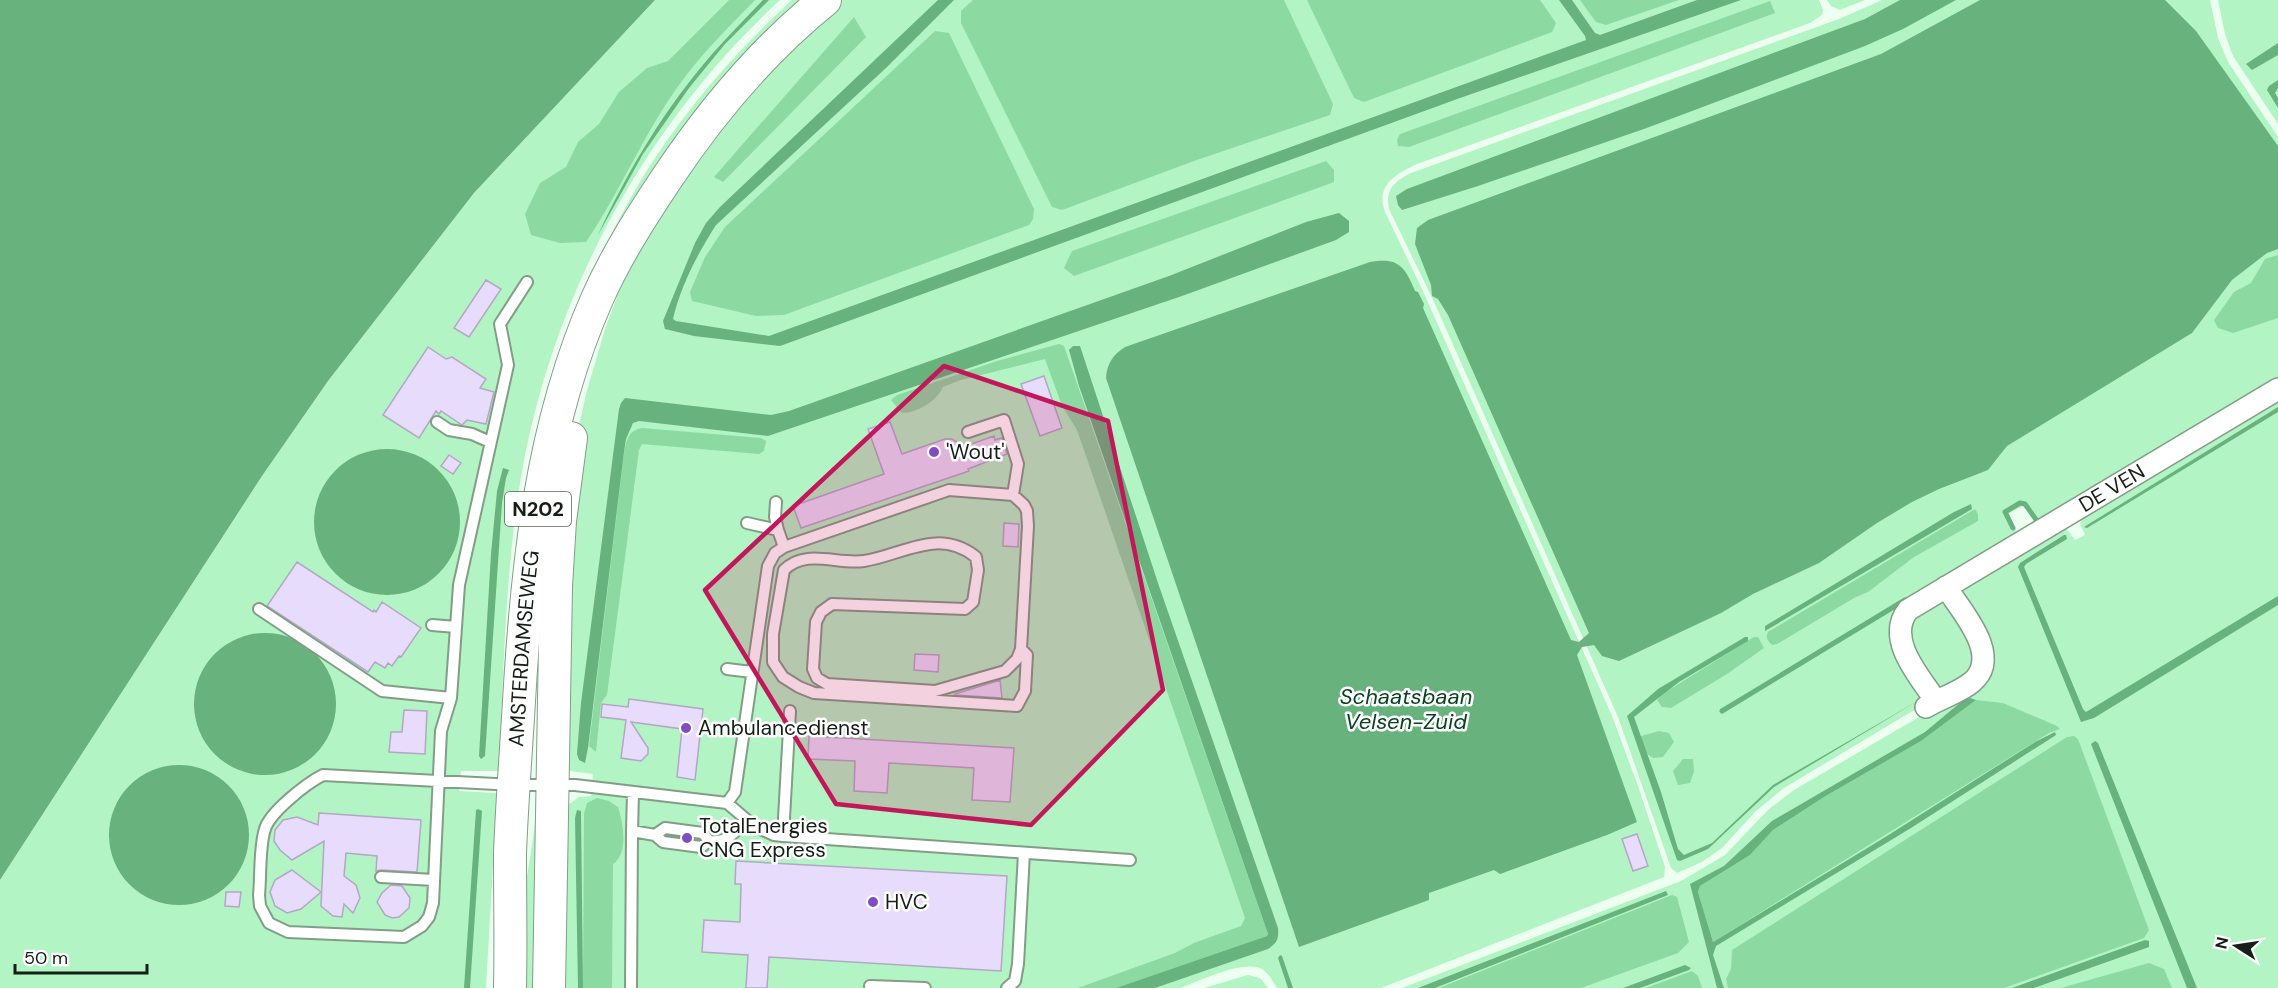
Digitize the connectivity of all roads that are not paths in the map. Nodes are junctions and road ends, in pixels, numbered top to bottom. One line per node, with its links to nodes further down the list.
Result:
1 (825, 0): 2 (main road, AMSTERDAMSEWEG / N202)
2 (660, 189): 23 (main road, AMSTERDAMSEWEG / N202); 24 (main road, AMSTERDAMSEWEG / N202)
3 (527, 282): 7 (lane)
4 (2278, 389): 13 (street, DE VEN)
5 (437, 422): 7 (lane)
6 (968, 432): 8 (lane)
7 (490, 442): 16 (lane)
8 (1013, 495): 12 (lane); 17 (lane)
9 (776, 502): 11 (lane)
10 (747, 523): 11 (lane)
11 (778, 530): 12 (lane)
12 (784, 547): 19 (lane)
13 (1946, 587): 13 (street, DE VEN)
14 (259, 609): 20 (lane)
15 (432, 625): 16 (lane)
16 (456, 627): 20 (lane)
17 (1021, 649): 17 (lane)
18 (728, 669): 19 (lane)
19 (752, 672): 26 (lane)
20 (451, 699): 22 (lane)
21 (790, 711): 29 (lane)
22 (439, 779): 23 (lane); 33 (lane); 33 (lane)
23 (514, 784): 24 (lane); 35 (main road, AMSTERDAMSEWEG / N202)
24 (552, 784): 25 (lane); 36 (main road, AMSTERDAMSEWEG / N202)
25 (633, 792): 26 (lane); 28 (lane)
26 (727, 803): 27 (lane)
27 (745, 819): 28 (lane); 29 (lane)
28 (632, 831): 37 (lane)
29 (783, 836): 30 (lane)
30 (1024, 853): 31 (lane); 39 (lane)
31 (1130, 860)
32 (381, 877): 33 (lane)
33 (434, 880)
34 (870, 986): 38 (lane)
35 (510, 988)
36 (549, 988)
37 (631, 988)
38 (925, 988)
39 (1007, 988)

